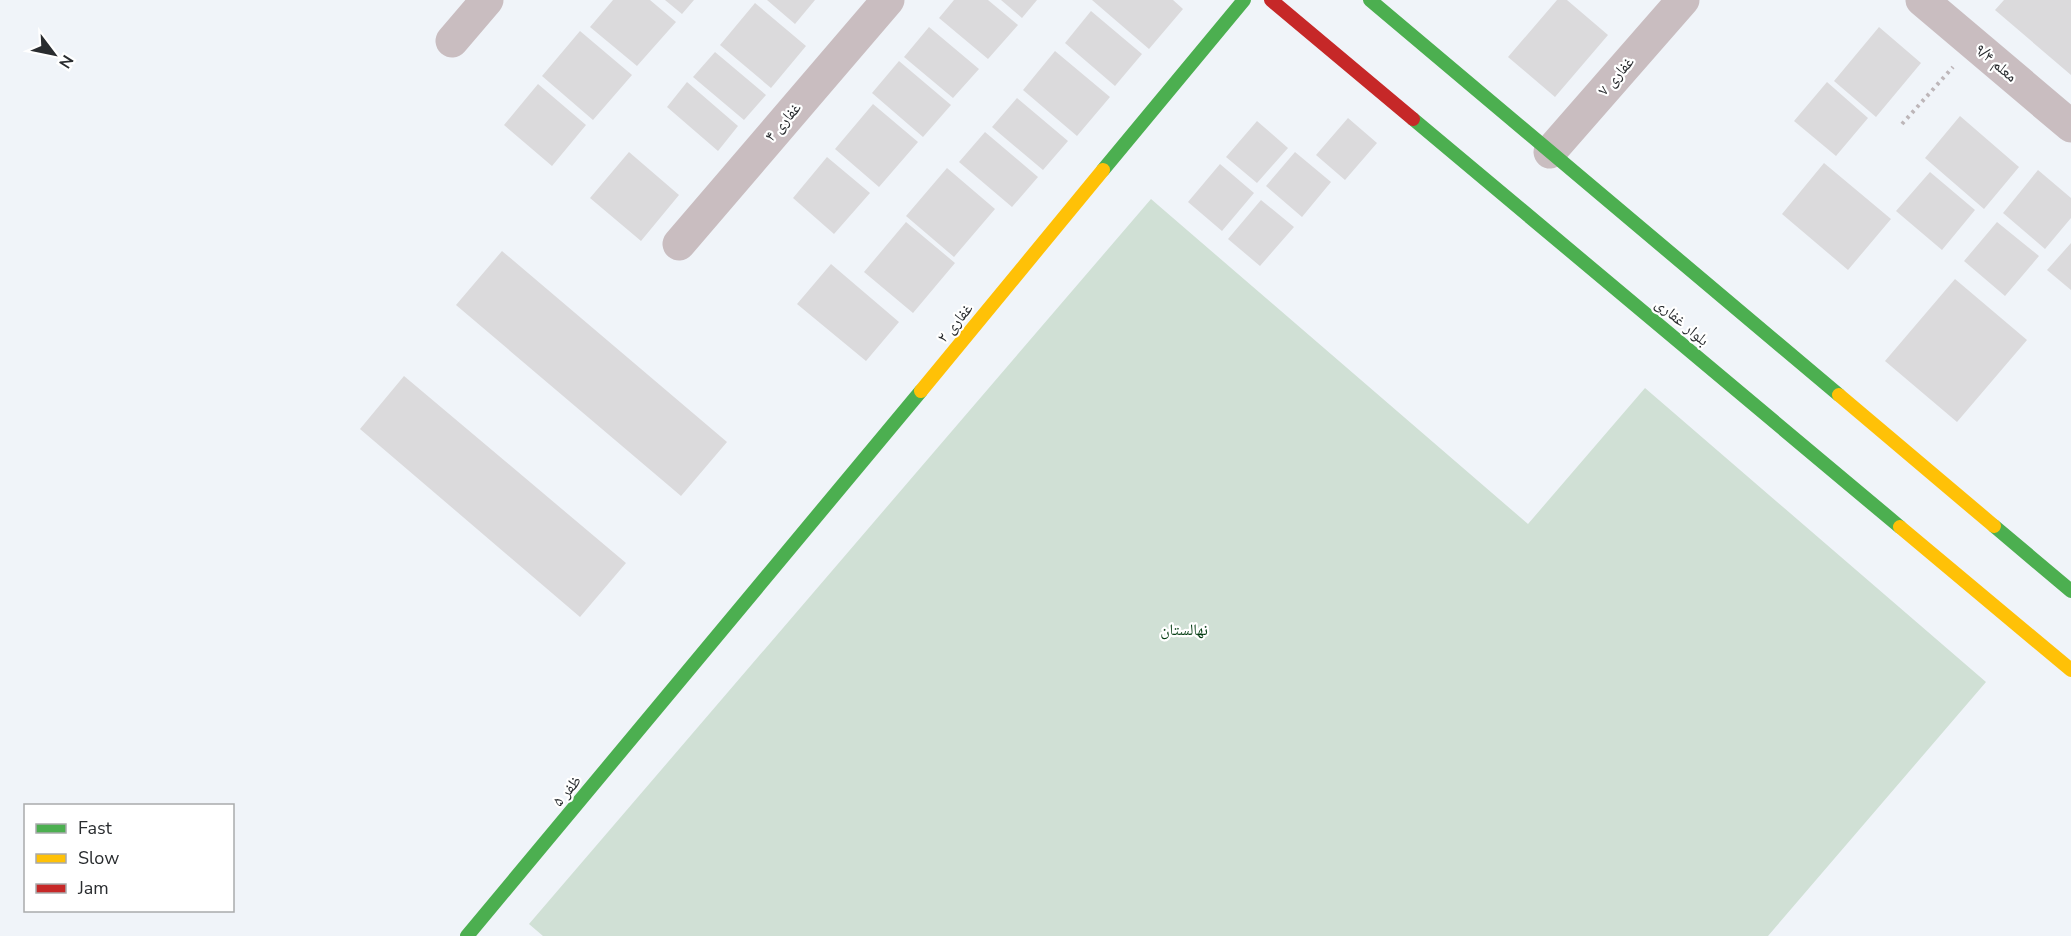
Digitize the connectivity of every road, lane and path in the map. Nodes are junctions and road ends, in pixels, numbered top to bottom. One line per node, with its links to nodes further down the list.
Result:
1 (487, 0): 8 (street)
2 (888, 0): 13 (street, غفاری ۴)
3 (1244, 0): 15 (main road, غفاری ۲)
4 (1271, 0): 16 (main road, بلوار غفاری)
5 (1370, 0): 12 (main road)
6 (1683, 0): 12 (street, غفاری ۷)
7 (1922, 0): 9 (street, معلم ۹/۴)
8 (452, 41)
9 (1973, 44): 10 (street, معلم ۹/۴); 11 (path)
10 (2069, 120)
11 (1902, 124)
12 (1550, 152): 14 (main road)
13 (679, 244)
14 (2071, 591)
15 (692, 668): 17 (main road, ظفر ۵)
16 (2071, 670)
17 (466, 936)

